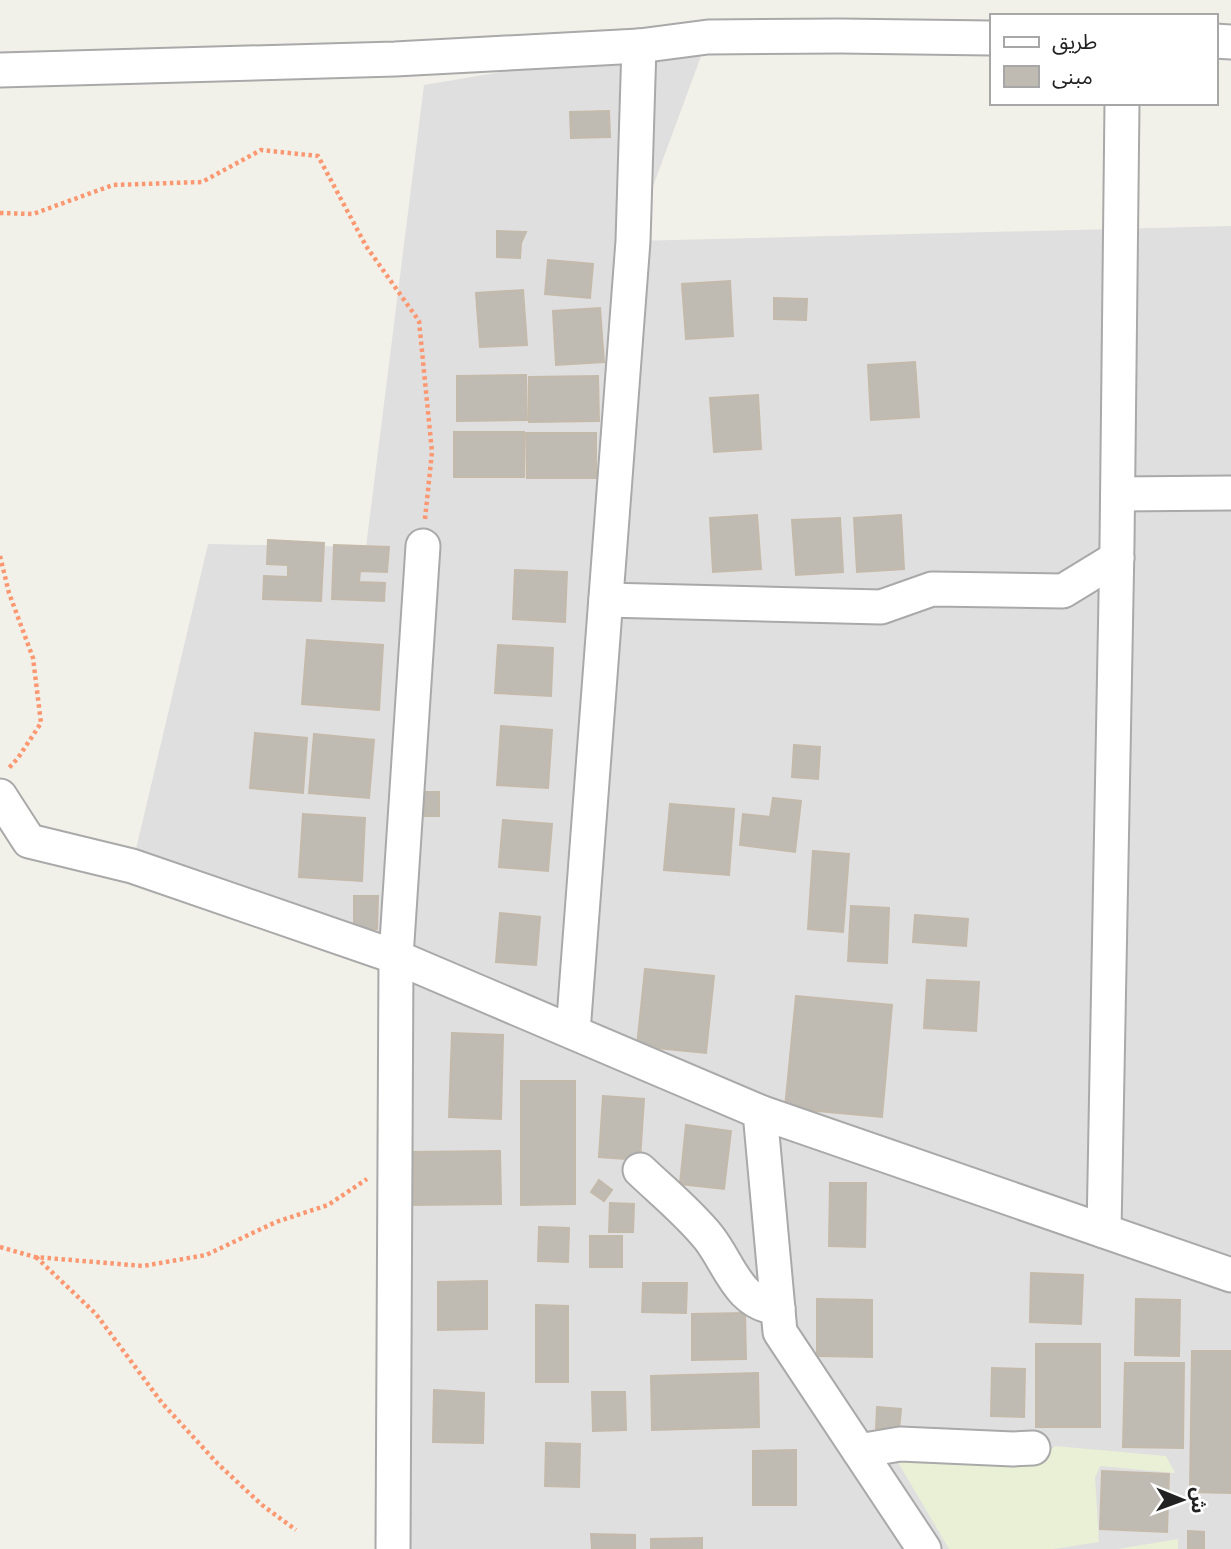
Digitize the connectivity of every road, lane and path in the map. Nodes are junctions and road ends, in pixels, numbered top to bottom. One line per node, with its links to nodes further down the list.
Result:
1 (990, 38): 2 (street)
2 (639, 47): 3 (street); 11 (street)
3 (0, 70)
4 (1122, 105): 7 (street)
5 (0, 213): 8 (path)
6 (1231, 493): 7 (street)
7 (1118, 494): 10 (street)
8 (423, 546): 14 (street)
9 (0, 556): 12 (path)
10 (1117, 558): 11 (street); 19 (street)
11 (606, 600): 15 (street)
12 (0, 777)
13 (0, 796): 14 (street)
14 (396, 957): 15 (street); 17 (street)
15 (573, 1032): 16 (street)
16 (760, 1112): 19 (street); 23 (street)
17 (395, 1164): 21 (path); 27 (street)
18 (640, 1170): 23 (street)
19 (1104, 1231): 22 (street)
20 (0, 1247): 21 (path)
21 (35, 1257): 26 (path)
22 (1231, 1275)
23 (778, 1308): 25 (street)
24 (1033, 1448): 25 (street)
25 (859, 1451): 28 (street)
26 (296, 1530)
27 (393, 1549)
28 (923, 1549)

